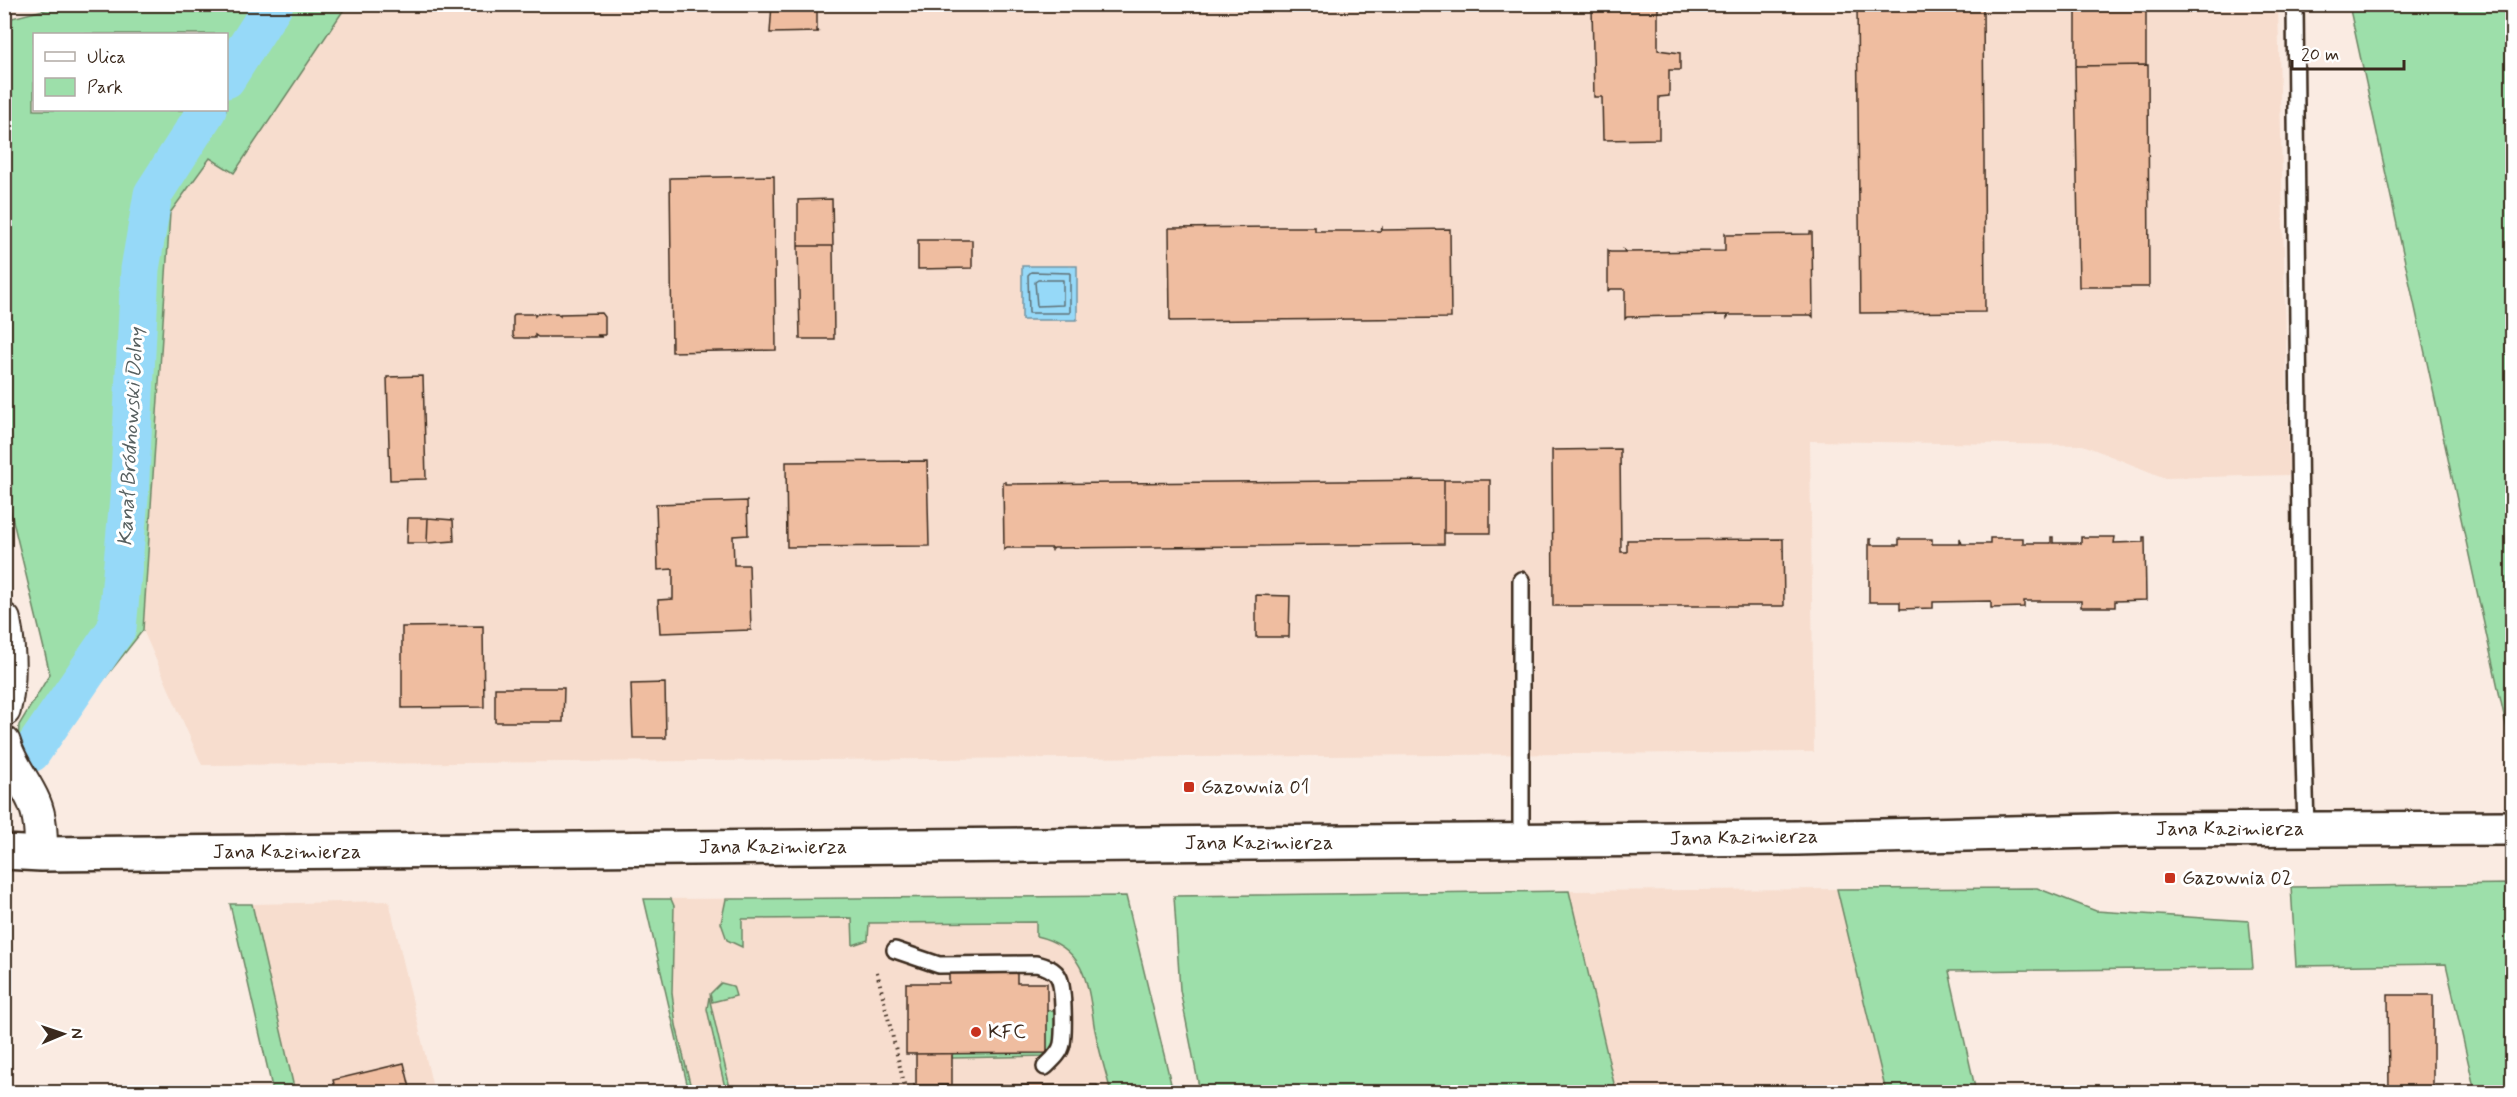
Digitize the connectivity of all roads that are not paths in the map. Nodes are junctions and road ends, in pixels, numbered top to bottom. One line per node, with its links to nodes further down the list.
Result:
1 (2295, 4): 7 (lane)
2 (1521, 580): 8 (lane)
3 (4, 620): 4 (street)
4 (4, 710)
5 (4, 743): 10 (street)
6 (2512, 828): 7 (main road, Jana Kazimierza)
7 (2306, 829): 8 (main road, Jana Kazimierza)
8 (1521, 840): 10 (main road, Jana Kazimierza)
9 (4, 852): 10 (main road, Jana Kazimierza)
10 (42, 854)
11 (895, 950): 12 (lane)
12 (1045, 1067)

